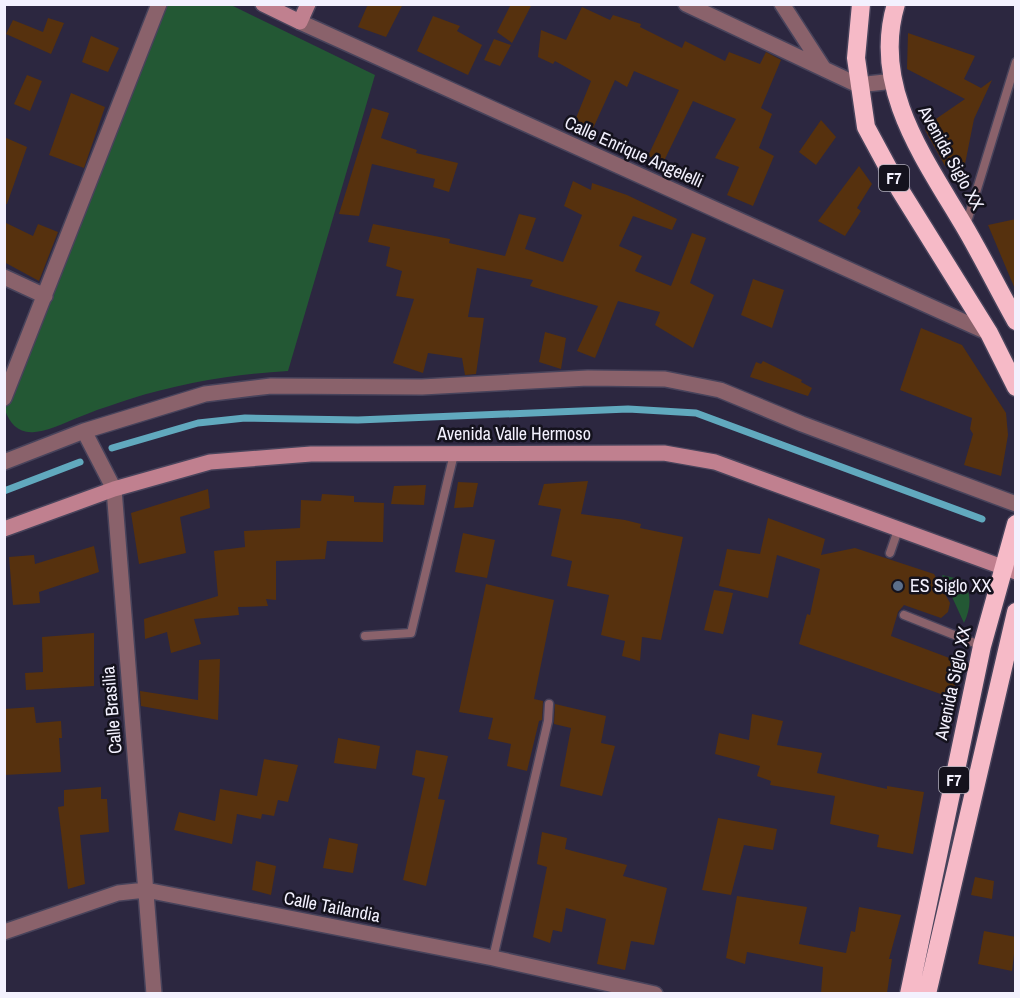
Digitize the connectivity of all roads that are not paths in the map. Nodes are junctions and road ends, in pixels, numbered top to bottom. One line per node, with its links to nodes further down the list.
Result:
1 (159, 4): 15 (street)
2 (263, 4): 8 (street, Calle Enrique Angelelli)
3 (308, 4): 8 (street)
4 (686, 4): 10 (street)
5 (782, 4): 10 (street)
6 (861, 4): 12 (highway, F7)
7 (896, 4): 11 (highway, Avenida Siglo XX / F7)
8 (300, 22): 17 (street, Calle Enrique Angelelli)
9 (1016, 62): 13 (lane)
10 (824, 69): 12 (street)
11 (894, 81): 12 (street); 13 (highway, Avenida Siglo XX / F7)
12 (858, 85): 17 (highway, F7)
13 (965, 227): 16 (highway, Avenida Siglo XX / F7)
14 (4, 277): 15 (street)
15 (45, 296): 19 (street)
16 (1016, 321)
17 (989, 333): 18 (highway, F7)
18 (1016, 387)
19 (4, 398)
20 (84, 431): 22 (street); 23 (street, Calle Brasilia); 24 (street)
21 (454, 454): 23 (street, Avenida Valle Hermoso); 27 (street, Avenida Valle Hermoso); 32 (lane)
22 (4, 462)
23 (114, 489): 26 (street, Avenida Valle Hermoso); 35 (street, Calle Brasilia)
24 (1016, 504)
25 (1016, 524): 29 (highway, Avenida Siglo XX / F7)
26 (4, 529)
27 (898, 530): 28 (lane); 29 (street, Avenida Valle Hermoso)
28 (890, 554)
29 (1009, 569): 33 (highway, Avenida Siglo XX / F7)
30 (1016, 612): 41 (highway, F7)
31 (904, 615): 33 (lane)
32 (365, 636)
33 (982, 646): 40 (highway, Avenida Siglo XX / F7)
34 (549, 704): 37 (lane)
35 (146, 890): 36 (street, Calle Tailandia); 37 (street, Calle Tailandia); 38 (street, Calle Brasilia)
36 (4, 932)
37 (493, 958): 39 (street, Calle Tailandia)
38 (154, 993)
39 (655, 993)
40 (909, 993)
41 (927, 993)

